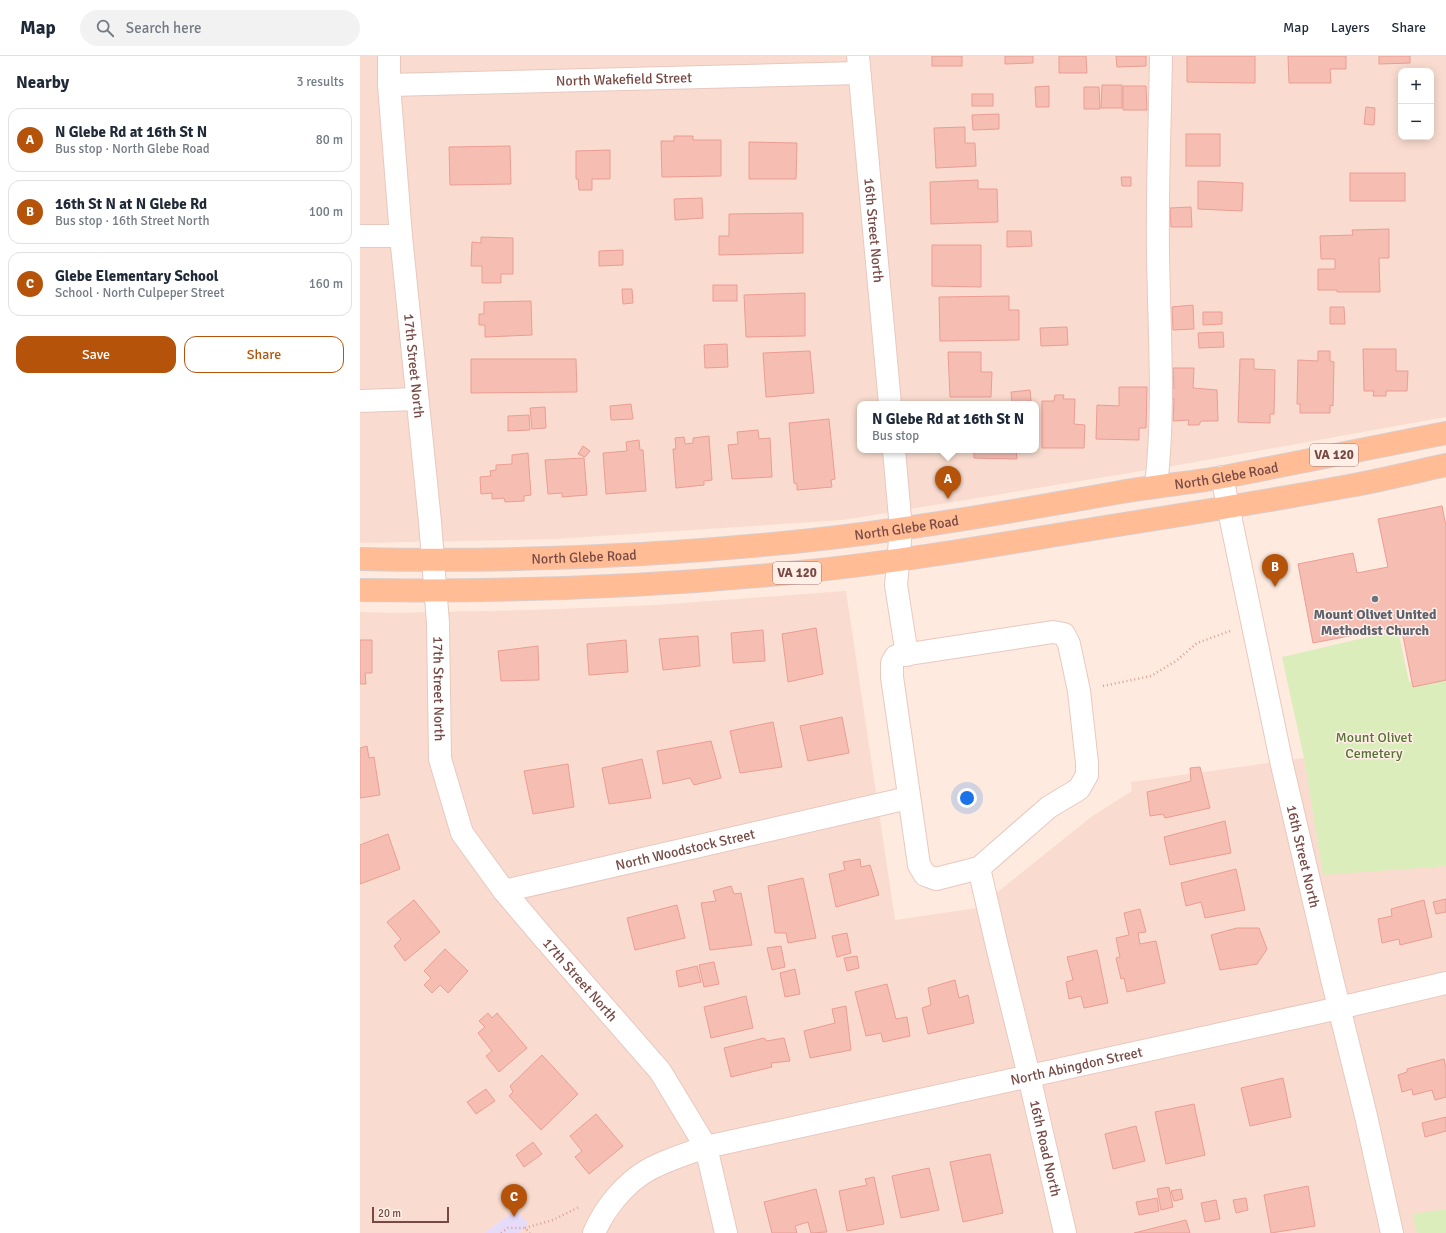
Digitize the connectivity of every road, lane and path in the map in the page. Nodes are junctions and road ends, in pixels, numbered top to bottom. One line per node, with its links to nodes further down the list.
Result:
1 (389, 56): 4 (street, 17th Street North)
2 (1161, 56): 14 (street)
3 (858, 65): 4 (street, North Wakefield Street); 9 (street, 16th Street North)
4 (389, 85): 6 (street, 17th Street North)
5 (360, 236): 6 (street)
6 (401, 236): 7 (street, 17th Street North)
7 (417, 399): 8 (street); 19 (street, 17th Street North)
8 (360, 401)
9 (890, 401)
10 (1446, 433): 13 (main road, North Glebe Road / VA 120)
11 (894, 453): 16 (street)
12 (1446, 465): 15 (main road, VA 120)
13 (1222, 477): 14 (main road, North Glebe Road / VA 120); 15 (street, 16th Street North)
14 (1156, 486): 16 (main road, North Glebe Road / VA 120)
15 (1229, 507): 18 (main road, VA 120); 22 (street, 16th Street North)
16 (901, 529): 18 (street); 19 (main road, North Glebe Road / VA 120)
17 (360, 559): 19 (main road, North Glebe Road / VA 120)
18 (899, 560): 21 (main road, VA 120); 23 (street)
19 (433, 561): 21 (street, 17th Street North)
20 (360, 590): 21 (main road, VA 120)
21 (435, 591): 27 (street, 17th Street North)
22 (1254, 626): 24 (path); 29 (street, 16th Street North)
23 (907, 654): 24 (street); 25 (street)
24 (1079, 691): 26 (street)
25 (908, 798): 26 (street); 27 (street, North Woodstock Street)
26 (979, 868): 30 (street, 16th Road North)
27 (504, 891): 31 (street, 17th Street North)
28 (1446, 983): 29 (street, North Abingdon Street)
29 (1339, 1008): 30 (street, North Abingdon Street); 39 (street, 16th Street North)
30 (1029, 1076): 31 (street, North Abingdon Street); 38 (street, 16th Road North)
31 (706, 1147): 36 (street, North Abingdon Street); 37 (street, 17th Street North)
32 (582, 1206): 33 (path)
33 (525, 1228): 34 (path); 35 (path)
34 (501, 1233)
35 (530, 1233)
36 (594, 1233)
37 (726, 1233)
38 (1065, 1233)
39 (1392, 1233)

